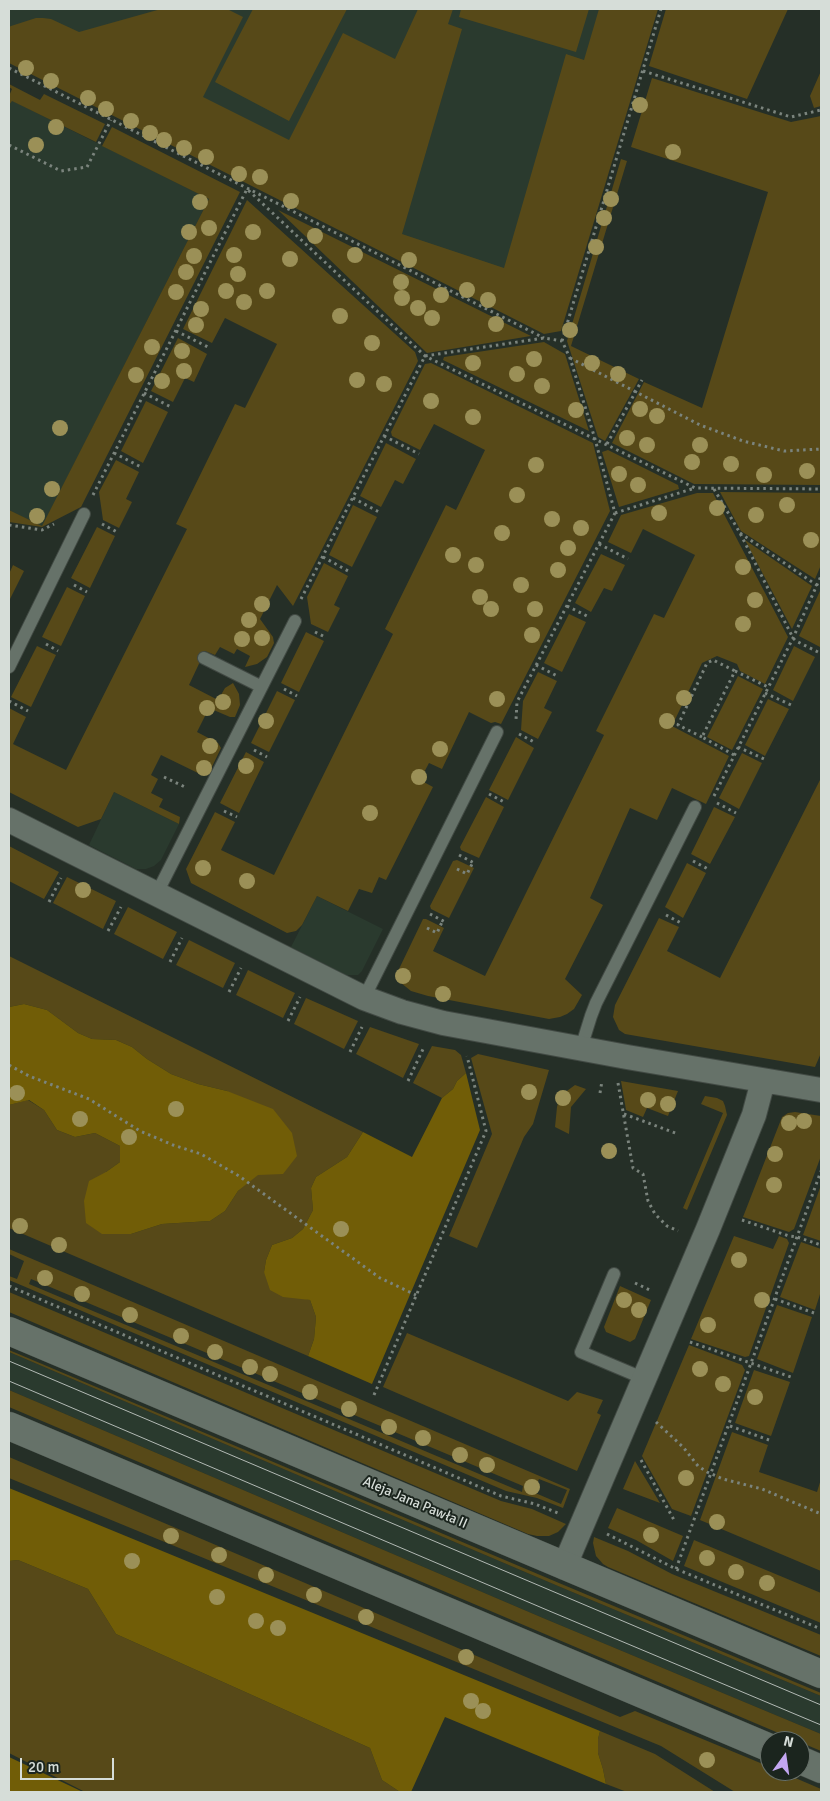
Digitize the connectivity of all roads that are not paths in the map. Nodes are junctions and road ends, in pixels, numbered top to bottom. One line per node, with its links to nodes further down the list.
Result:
1 (89, 514): 4 (lane)
2 (295, 621): 5 (lane)
3 (204, 658): 5 (lane)
4 (9, 667)
5 (260, 686): 9 (lane)
6 (497, 732): 10 (lane)
7 (695, 806): 11 (lane)
8 (9, 820): 9 (street)
9 (156, 895): 10 (street)
10 (365, 1008): 11 (street)
11 (582, 1048): 12 (street)
12 (763, 1080): 13 (street); 16 (street)
13 (821, 1090)
14 (614, 1274): 16 (lane)
15 (9, 1331): 18 (main road, Aleja Jana Pawła II)
16 (645, 1379): 18 (street)
17 (9, 1426): 20 (main road)
18 (564, 1567): 19 (main road, Aleja Jana Pawła II)
19 (821, 1674)
20 (760, 1744)

